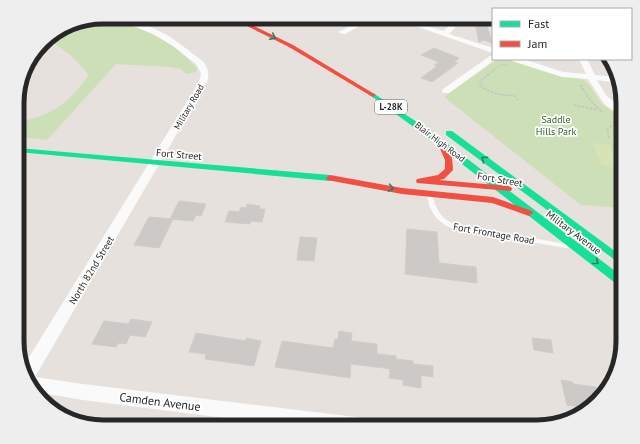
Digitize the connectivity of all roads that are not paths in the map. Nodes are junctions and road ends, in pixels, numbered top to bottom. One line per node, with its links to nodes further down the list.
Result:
1 (135, 24): 21 (street, Military Road)
2 (246, 24): 19 (main road, Blair High Road / L-28K, one-way to 19)
3 (265, 24): 9 (main road)
4 (359, 24): 7 (street)
5 (416, 24): 8 (street)
6 (452, 24): 8 (street)
7 (342, 32)
8 (444, 34): 10 (street)
9 (303, 42)
10 (492, 51)
11 (492, 59): 16 (street)
12 (583, 60): 14 (street)
13 (514, 62): 14 (street)
14 (592, 78): 15 (street); 17 (street)
15 (612, 80)
16 (446, 91)
17 (616, 112)
18 (441, 127): 28 (main road, Blair High Road, one-way to 18)
19 (442, 144): 25 (main road); 26 (main road, Blair High Road / L-28K)
20 (24, 151): 21 (main road, Fort Street)
21 (156, 163): 22 (main road, Fort Street); 33 (street, North 82nd Street)
22 (338, 179): 23 (main road, Fort Street); 27 (main road, Fort Street, one-way to 27)
23 (386, 179)
24 (409, 180): 25 (main road, Fort Street)
25 (424, 181): 26 (main road, Fort Street)
26 (498, 187): 28 (main road, Fort Street); 29 (main road, Blair High Road / L-28K)
27 (429, 193): 29 (main road, Fort Street); 30 (lane, Fort Frontage Road)
28 (538, 198): 31 (main road, Military Avenue)
29 (531, 214): 30 (main road, Military Avenue / L-28K)
30 (578, 248): 32 (main road, Military Avenue / L-28K, one-way to 32)
31 (616, 257)
32 (616, 278)
33 (30, 371)
34 (36, 383): 35 (street, Camden Avenue)
35 (308, 420)

